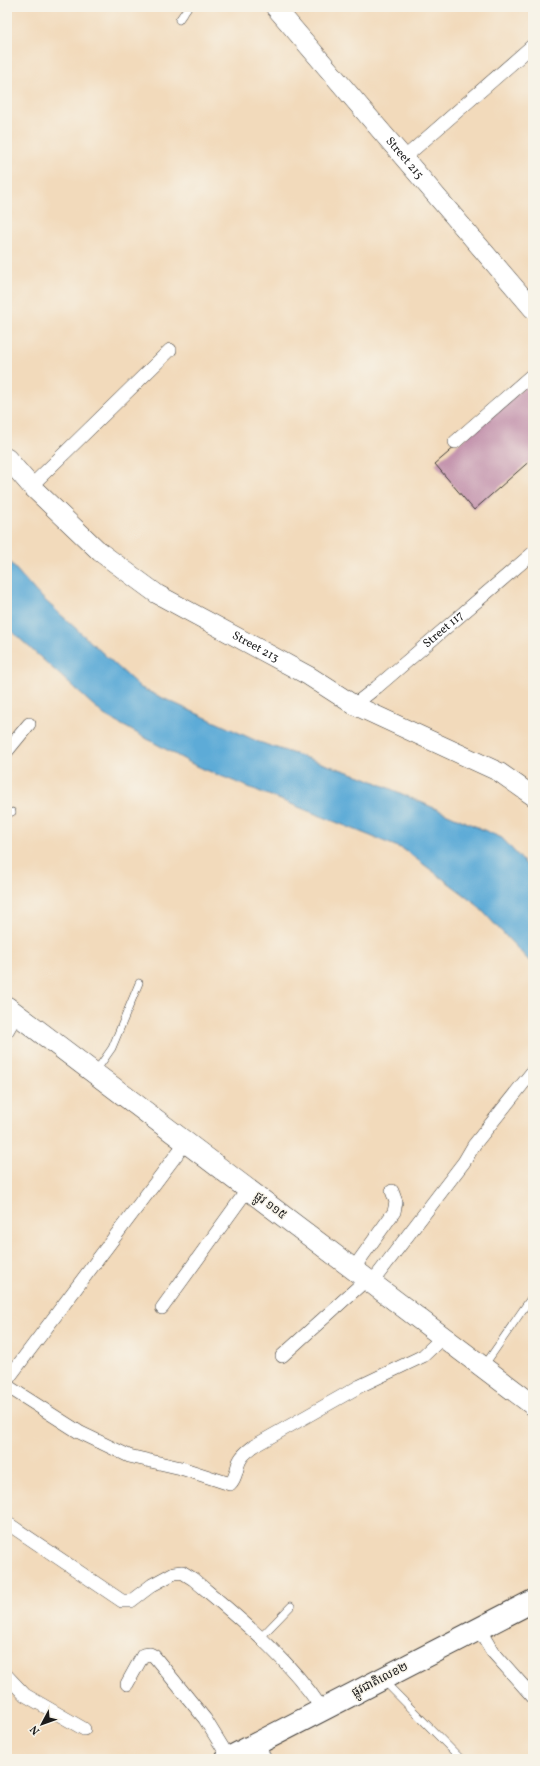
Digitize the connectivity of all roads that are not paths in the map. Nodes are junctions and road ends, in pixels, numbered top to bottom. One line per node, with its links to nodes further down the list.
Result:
1 (188, 7): 3 (lane)
2 (275, 7): 5 (street, Street 215)
3 (179, 20)
4 (533, 45): 5 (street)
5 (404, 158): 6 (street, Street 215)
6 (533, 309)
7 (170, 350): 11 (street)
8 (533, 374): 9 (street)
9 (455, 442)
10 (7, 458): 11 (street, Street 213)
11 (30, 486): 13 (street, Street 213)
12 (533, 553): 13 (street, Street 117)
13 (354, 705): 16 (street, Street 213)
14 (29, 724): 15 (street)
15 (7, 751)
16 (533, 796)
17 (140, 983): 20 (lane)
18 (10, 1017): 20 (main road, ផ្លូវ ១១៥)
19 (533, 1071): 24 (street)
20 (95, 1073): 21 (main road, ផ្លូវ ១១៥)
21 (186, 1142): 22 (main road, ផ្លូវ ១១៥); 30 (street)
22 (248, 1189): 24 (main road, ផ្លូវ ១១៥); 26 (street)
23 (392, 1191): 24 (street)
24 (365, 1278): 27 (main road, ផ្លូវ ១១៥); 28 (street)
25 (533, 1295): 29 (lane)
26 (162, 1308)
27 (443, 1337): 29 (main road, ផ្លូវ ១១៥); 31 (street)
28 (282, 1356)
29 (483, 1367): 32 (main road, ផ្លូវ ១១៥)
30 (7, 1380)
31 (7, 1386)
32 (533, 1405)
33 (7, 1523): 37 (street)
34 (533, 1601): 36 (highway, ផ្លូវជាតិលេខ២)
35 (291, 1606): 37 (lane)
36 (479, 1629): 39 (highway, ផ្លូវជាតិលេខ២); 41 (street)
37 (261, 1637): 42 (street)
38 (7, 1676): 43 (street)
39 (381, 1679): 42 (highway, ផ្លូវជាតិលេខ២); 46 (lane)
40 (127, 1684): 45 (street)
41 (533, 1697)
42 (322, 1709): 44 (highway, ផ្លូវជាតិលេខ២)
43 (84, 1730)
44 (261, 1751): 45 (highway, ផ្លូវជាតិលេខ២)
45 (228, 1758)
46 (461, 1759)

